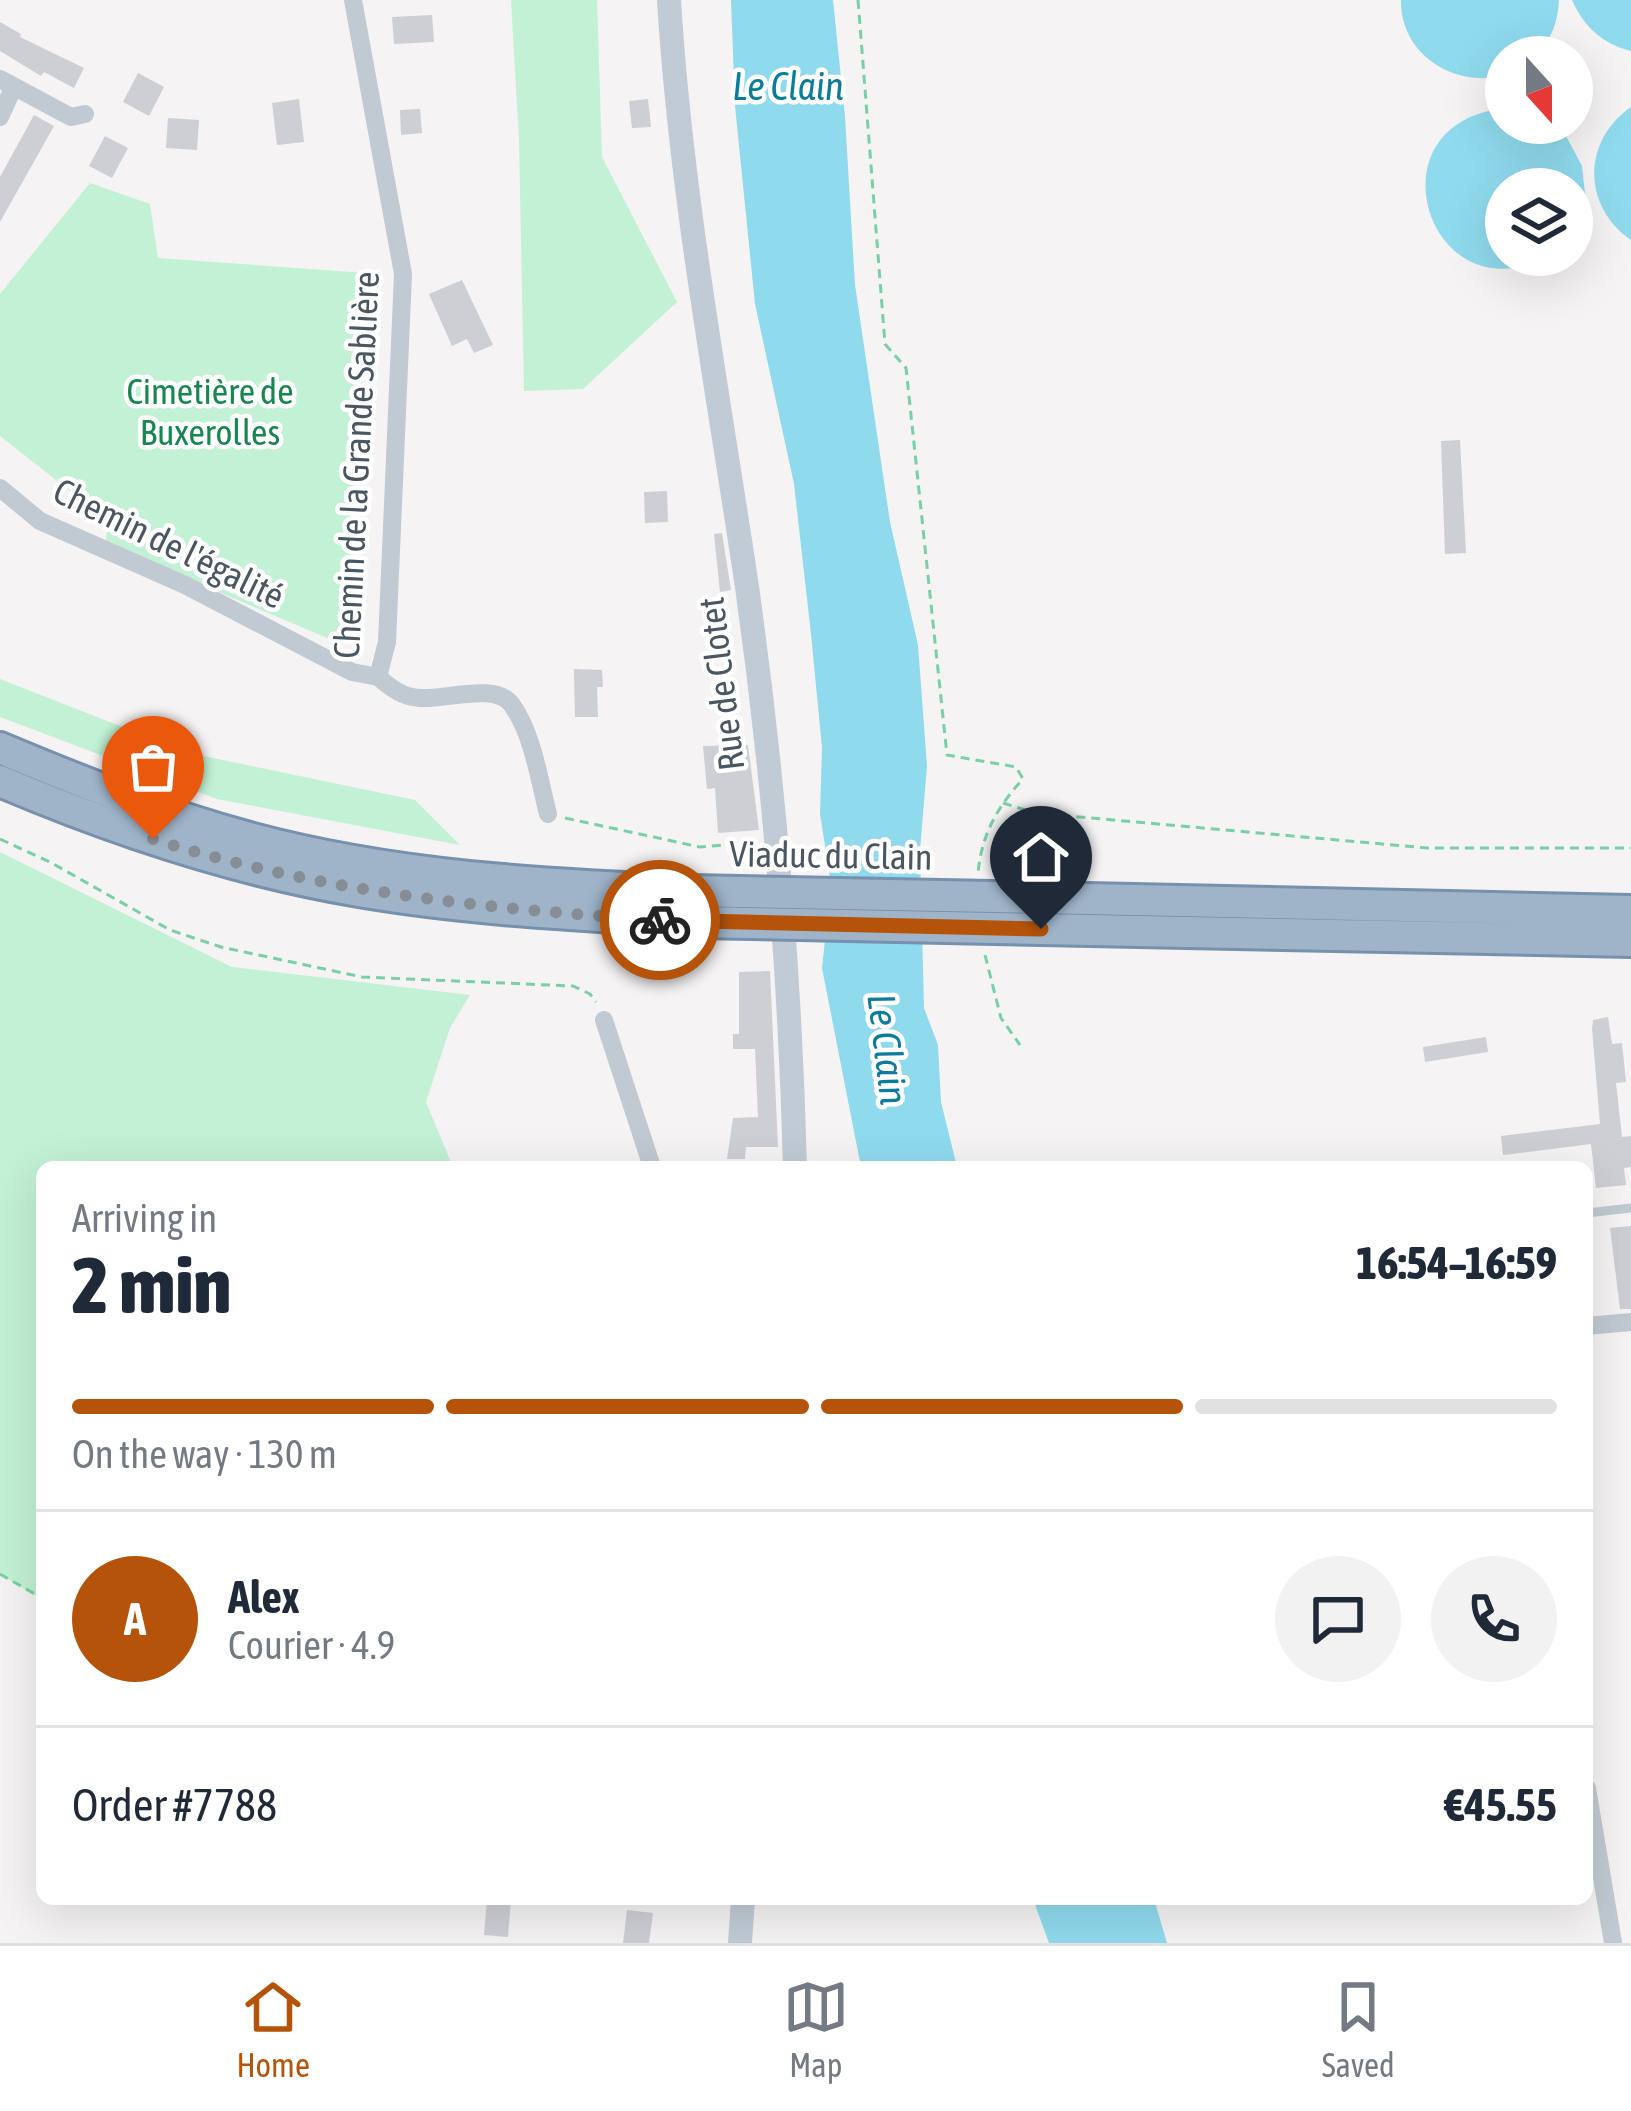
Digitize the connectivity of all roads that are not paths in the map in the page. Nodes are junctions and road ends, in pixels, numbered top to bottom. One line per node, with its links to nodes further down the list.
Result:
1 (353, 0): 7 (street, Chemin de la Grande Sablière)
2 (669, 0): 16 (main road, Rue de Clotet)
3 (7, 83): 4 (street); 5 (street)
4 (85, 114)
5 (0, 117)
6 (0, 488): 7 (street, Chemin de l'égalité)
7 (378, 677): 10 (street, Chemin de la Grande Sablière)
8 (0, 748): 12 (highway, Viaduc du Clain, bridge)
9 (0, 782): 12 (highway, Viaduc du Clain, bridge)
10 (548, 814)
11 (1631, 911): 12 (highway)
12 (1041, 914): 13 (highway)
13 (1631, 941)
14 (604, 1020): 15 (street)
15 (650, 1161)
16 (795, 1161)
17 (1631, 1208): 18 (lane)
18 (1593, 1212)
19 (1631, 1322): 20 (street)
20 (1593, 1325)
21 (1593, 1824): 24 (street)
22 (743, 1905): 23 (main road)
23 (740, 1943)
24 (1613, 1943)

